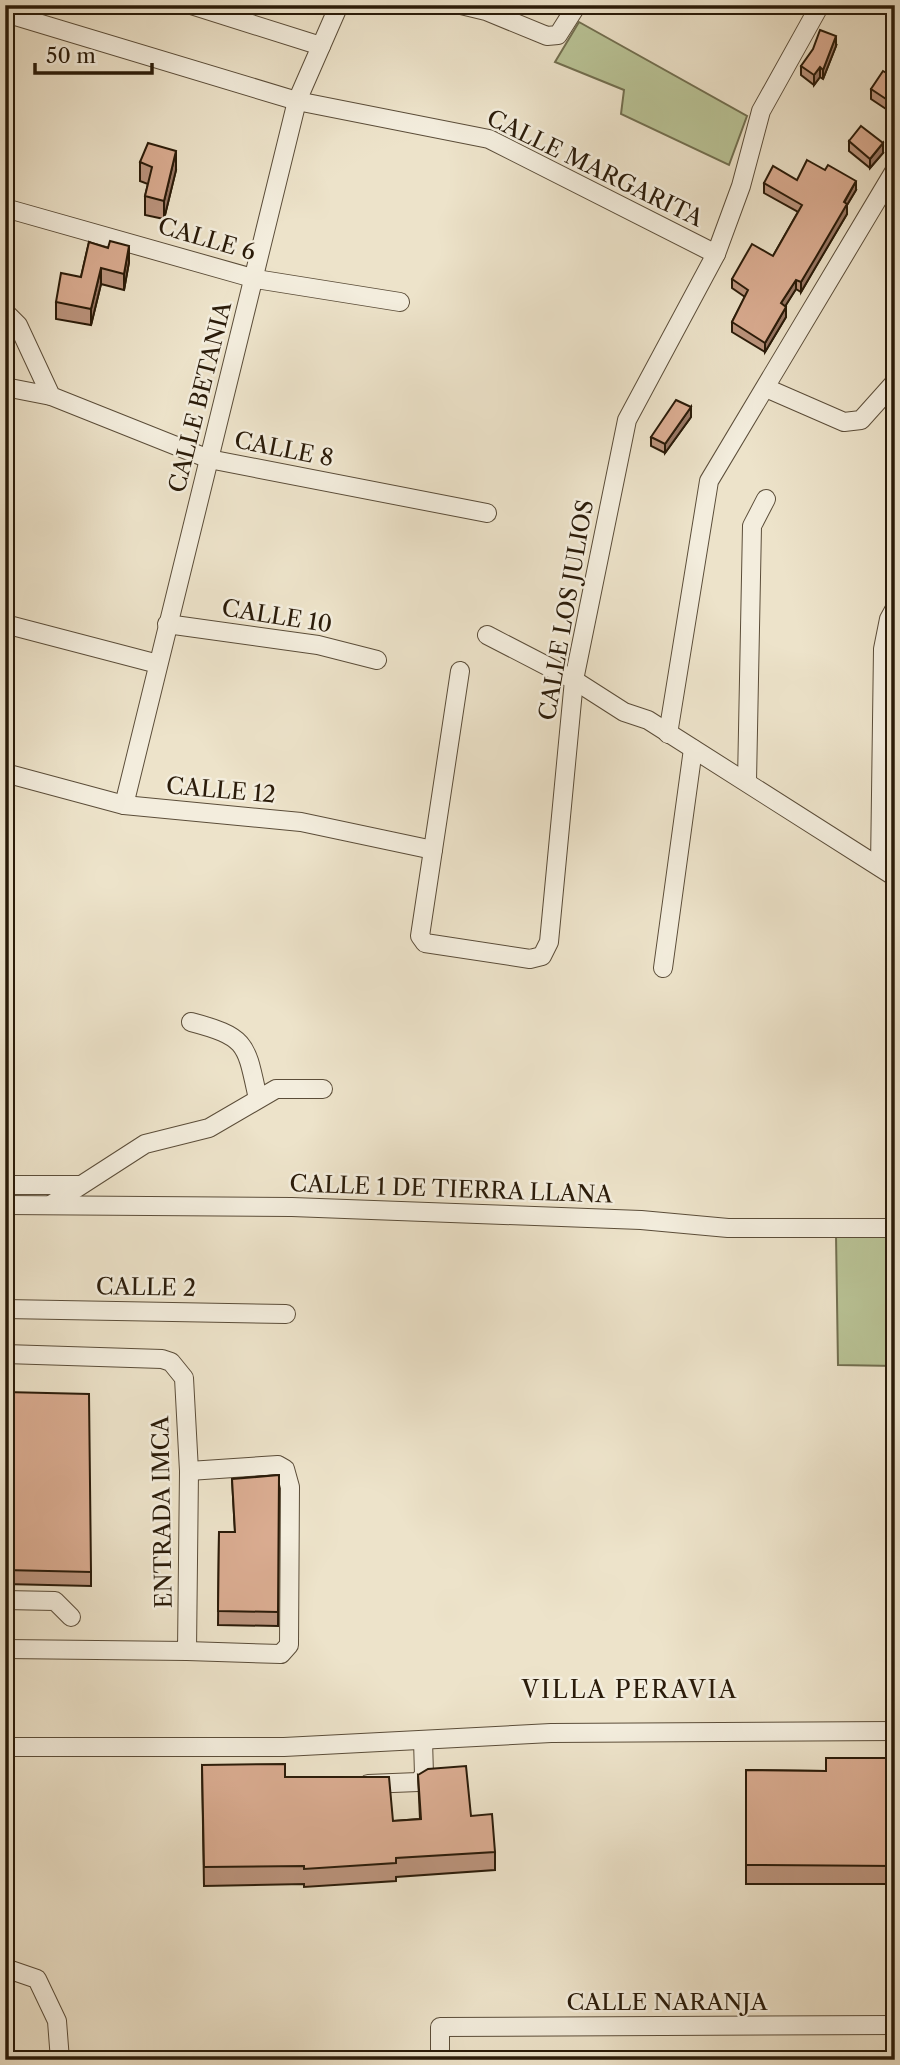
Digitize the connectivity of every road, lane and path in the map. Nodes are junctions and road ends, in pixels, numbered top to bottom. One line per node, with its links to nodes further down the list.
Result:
1 (191, 5): 7 (street)
2 (339, 5): 7 (street, CALLE BETANIA)
3 (460, 5): 4 (street)
4 (577, 5)
5 (820, 5): 11 (street, CALLE LOS JULIOS)
6 (5, 13): 8 (street, CALLE MARGARITA)
7 (321, 46): 8 (street, CALLE BETANIA)
8 (298, 101): 11 (street, CALLE MARGARITA); 12 (street, CALLE BETANIA)
9 (895, 170): 17 (street)
10 (5, 208): 12 (street, CALLE 6)
11 (716, 254): 29 (street, CALLE LOS JULIOS)
12 (256, 279): 13 (street, CALLE 6); 19 (street, CALLE BETANIA)
13 (400, 302)
14 (5, 312): 18 (street)
15 (895, 382): 17 (street)
16 (5, 387): 18 (street, CALLE 8)
17 (766, 388): 30 (street)
18 (51, 396): 19 (street, CALLE 8)
19 (209, 459): 21 (street, CALLE 8); 24 (street, CALLE BETANIA)
20 (766, 499): 33 (street)
21 (487, 513)
22 (895, 608): 36 (street)
23 (5, 624): 27 (street)
24 (167, 624): 26 (street, CALLE 10); 27 (street, CALLE BETANIA)
25 (487, 635): 29 (street)
26 (377, 660)
27 (158, 664): 34 (street, CALLE BETANIA)
28 (460, 671): 35 (street, CALLE LOS JULIOS)
29 (574, 680): 30 (street); 35 (street, CALLE LOS JULIOS)
30 (668, 734): 31 (street)
31 (693, 749): 33 (street); 37 (street)
32 (5, 773): 34 (street, CALLE 12)
33 (747, 781): 36 (street)
34 (124, 805): 35 (street, CALLE 12)
35 (433, 850)
36 (887, 872)
37 (663, 968)
38 (191, 1022): 40 (street)
39 (323, 1089): 40 (street)
40 (258, 1099): 42 (street)
41 (5, 1185): 42 (street)
42 (79, 1185): 43 (street)
43 (52, 1204): 44 (street, CALLE 1 DE TIERRA LLANA); 45 (street, CALLE 1 DE TIERRA LLANA)
44 (5, 1205)
45 (895, 1228)
46 (5, 1309): 47 (street, CALLE 2)
47 (286, 1314)
48 (5, 1354): 49 (street, ENTRADA IMCA)
49 (189, 1471): 53 (street, ENTRADA IMCA); 53 (street)
50 (5, 1600): 51 (street)
51 (71, 1617)
52 (5, 1649): 53 (street)
53 (187, 1651)
54 (895, 1731): 55 (street)
55 (423, 1740): 56 (street); 57 (street)
56 (5, 1747)
57 (347, 1783)
58 (5, 1968): 60 (street)
59 (895, 2025): 61 (street, CALLE NARANJA)
60 (60, 2060)
61 (440, 2060)

